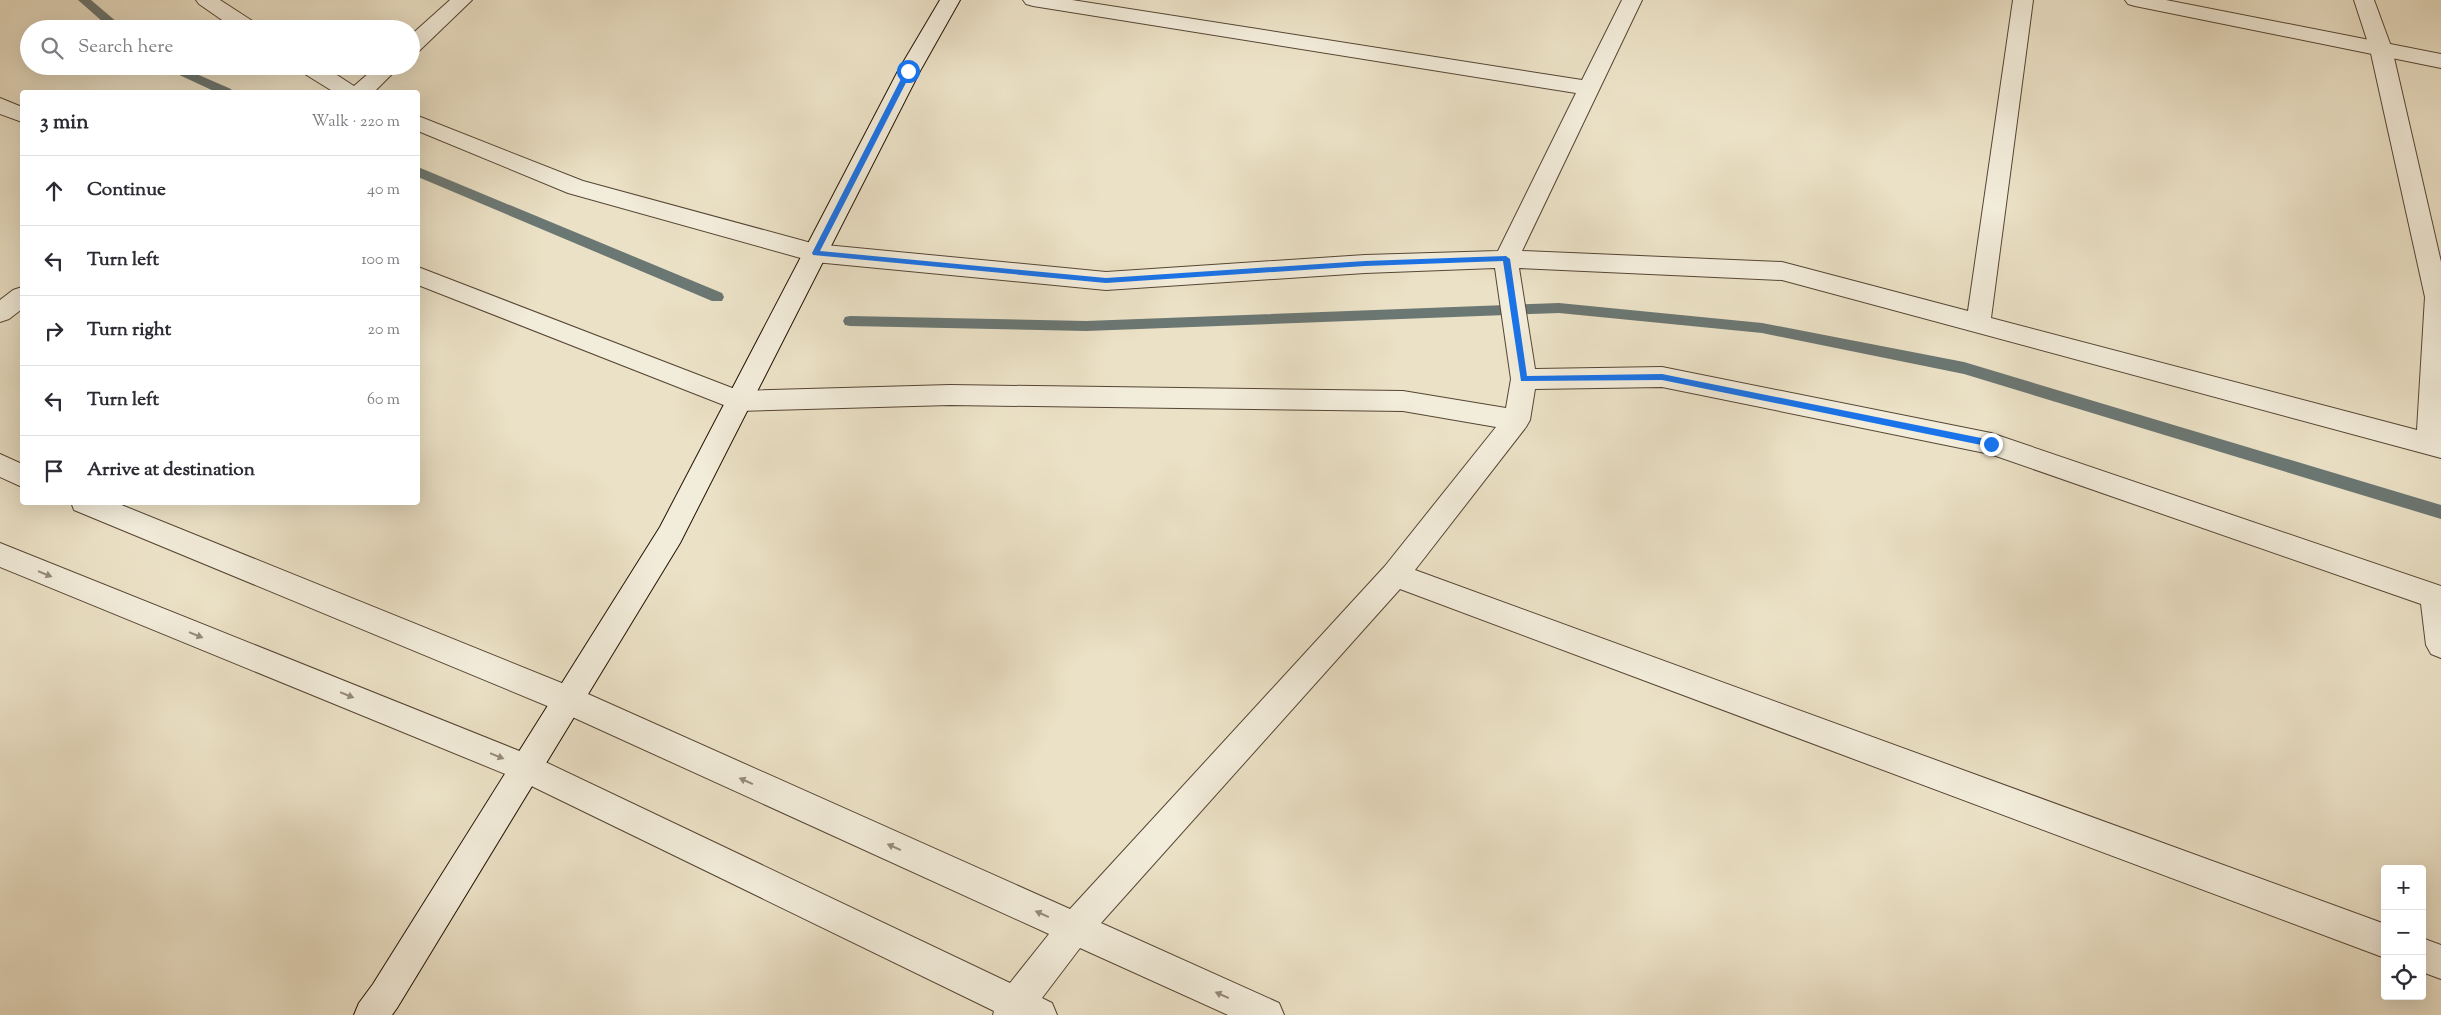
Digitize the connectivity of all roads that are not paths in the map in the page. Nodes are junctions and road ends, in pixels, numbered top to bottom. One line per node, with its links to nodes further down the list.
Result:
1 (206, 0): 9 (street)
2 (462, 0): 10 (street)
3 (950, 0): 21 (street)
4 (1033, 0): 15 (street)
5 (1632, 0): 15 (street)
6 (2023, 0): 27 (street)
7 (2135, 0): 11 (street)
8 (2364, 0): 11 (street)
9 (236, 20)
10 (420, 39)
11 (2381, 49): 12 (street); 25 (street)
12 (2441, 61)
13 (322, 75): 16 (street)
14 (380, 75): 17 (street)
15 (1589, 88): 22 (street)
16 (345, 90)
17 (363, 90)
18 (0, 105): 19 (street)
19 (20, 114)
20 (420, 123): 21 (street)
21 (815, 253): 22 (street); 29 (street)
22 (1506, 259): 27 (street); 28 (street)
23 (420, 277): 29 (street)
24 (20, 298): 26 (street)
25 (2439, 298): 31 (street)
26 (0, 313)
27 (1978, 325): 31 (street)
28 (1524, 379): 30 (street); 37 (street)
29 (739, 401): 30 (street); 39 (street)
30 (1517, 420): 36 (street)
31 (2435, 445)
32 (0, 465): 33 (street)
33 (20, 475)
34 (91, 505): 39 (street)
35 (0, 556): 40 (street, one-way to 40)
36 (1395, 575): 41 (street); 42 (street)
37 (2438, 597): 38 (street)
38 (2441, 645)
39 (568, 700): 40 (street); 41 (street, one-way to 39)
40 (526, 768): 45 (street); 46 (street)
41 (1074, 929): 45 (street); 47 (street, one-way to 41)
42 (2381, 940)
43 (2426, 956): 44 (street)
44 (2441, 962)
45 (1022, 1011)
46 (371, 1015)
47 (1267, 1015)

